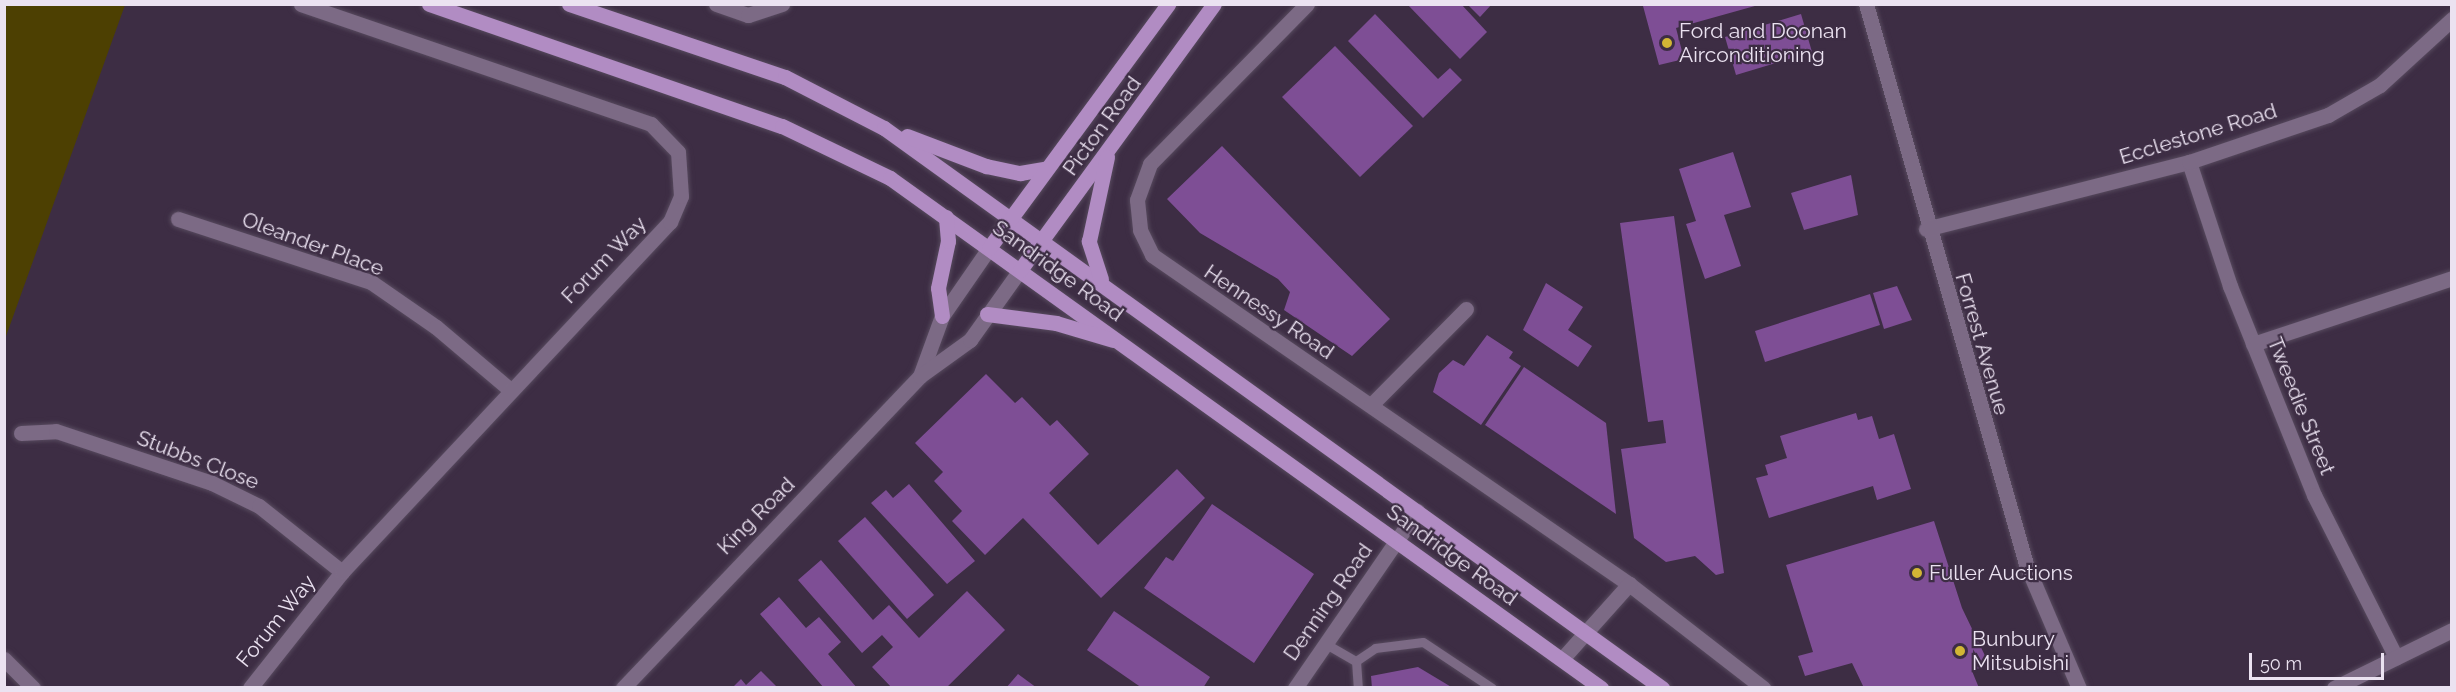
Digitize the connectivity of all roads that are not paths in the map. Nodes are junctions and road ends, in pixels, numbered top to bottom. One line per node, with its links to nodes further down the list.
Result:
1 (301, 4): 30 (street, Forum Way)
2 (429, 4): 16 (main road, Sandridge Road)
3 (569, 4): 11 (main road, Sandridge Road)
4 (716, 4): 5 (street)
5 (782, 4)
6 (1168, 4): 14 (main road, Picton Road)
7 (1214, 4): 12 (main road, Picton Road)
8 (1307, 4): 31 (street, Hennessy Road)
9 (1866, 4): 18 (street, Forrest Avenue)
10 (2451, 19): 13 (street, Ecclestone Road)
11 (884, 128): 14 (main road); 15 (main road, Sandridge Road)
12 (1109, 151): 19 (main road, Picton Road); 23 (main road)
13 (2189, 162): 18 (street, Ecclestone Road); 28 (street, Tweedie Street)
14 (1047, 168): 15 (main road, Picton Road)
15 (1012, 216): 19 (main road, Sandridge Road); 20 (main road, Picton Road)
16 (946, 217): 20 (main road, Sandridge Road); 26 (main road)
17 (178, 219): 30 (street, Oleander Place)
18 (1926, 229): 53 (street, Forrest Avenue)
19 (1044, 239): 21 (main road, Picton Road); 23 (main road, Sandridge Road)
20 (990, 248): 21 (main road, Sandridge Road); 26 (street, King Road)
21 (1020, 270): 25 (street, King Road); 27 (main road, Sandridge Road)
22 (2451, 278): 28 (street)
23 (1102, 282): 33 (main road, Sandridge Road)
24 (1466, 309): 31 (street)
25 (987, 315): 27 (main road); 29 (street, King Road)
26 (942, 316): 29 (street, King Road)
27 (1119, 341): 34 (main road, Sandridge Road)
28 (2253, 344): 40 (street, Tweedie Street)
29 (920, 376): 46 (street, King Road)
30 (510, 389): 35 (street, Forum Way)
31 (1371, 405): 36 (street, Hennessy Road)
32 (21, 433): 35 (street, Stubbs Close)
33 (1417, 511): 34 (street, Denning Road); 38 (main road, Sandridge Road)
34 (1396, 541): 39 (street, Denning Road); 42 (main road, Sandridge Road)
35 (342, 572): 45 (street, Forum Way)
36 (1629, 584): 38 (street); 52 (street, Hennessy Road)
37 (2451, 630): 40 (street)
38 (1585, 631): 42 (street); 51 (main road, Sandridge Road)
39 (1326, 644): 43 (lane); 47 (street, Denning Road)
40 (2396, 657): 54 (street)
41 (4, 659): 44 (street)
42 (1562, 659): 50 (main road, Sandridge Road)
43 (1356, 662): 48 (lane); 49 (lane)
44 (33, 687)
45 (250, 687)
46 (623, 687)
47 (1295, 687)
48 (1358, 687)
49 (1492, 687)
50 (1601, 687)
51 (1662, 687)
52 (1763, 687)
53 (2079, 687)
54 (2334, 687)

